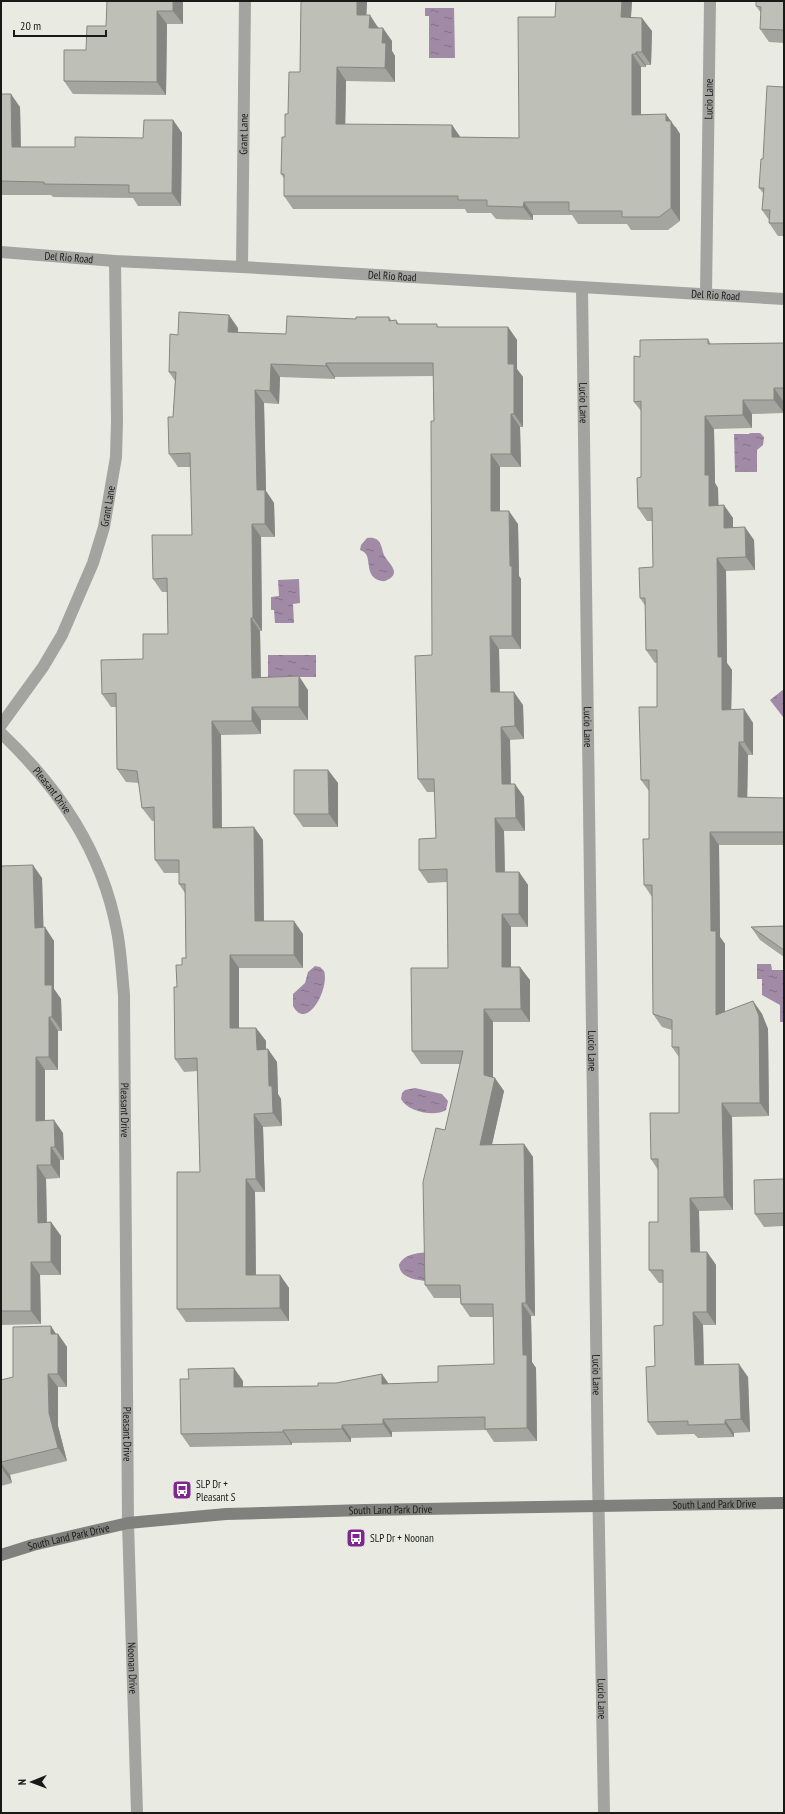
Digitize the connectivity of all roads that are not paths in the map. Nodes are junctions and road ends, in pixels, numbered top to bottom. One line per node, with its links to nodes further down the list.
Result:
1 (245, 1): 5 (street, Grant Lane)
2 (710, 1): 7 (street, Lucio Lane)
3 (1, 252): 4 (street, Del Rio Road)
4 (115, 261): 5 (street, Del Rio Road); 9 (street, Grant Lane)
5 (242, 267): 6 (street, Del Rio Road)
6 (582, 288): 7 (street, Del Rio Road); 12 (street, Lucio Lane)
7 (706, 294): 8 (street, Del Rio Road)
8 (784, 299)
9 (1, 725)
10 (1, 733): 13 (street, Pleasant Drive)
11 (784, 1503): 12 (street, South Land Park Drive)
12 (599, 1506): 13 (street, South Land Park Drive); 16 (street, Lucio Lane)
13 (128, 1523): 14 (street, South Land Park Drive); 15 (street, Noonan Drive)
14 (1, 1555)
15 (137, 1813)
16 (604, 1813)

